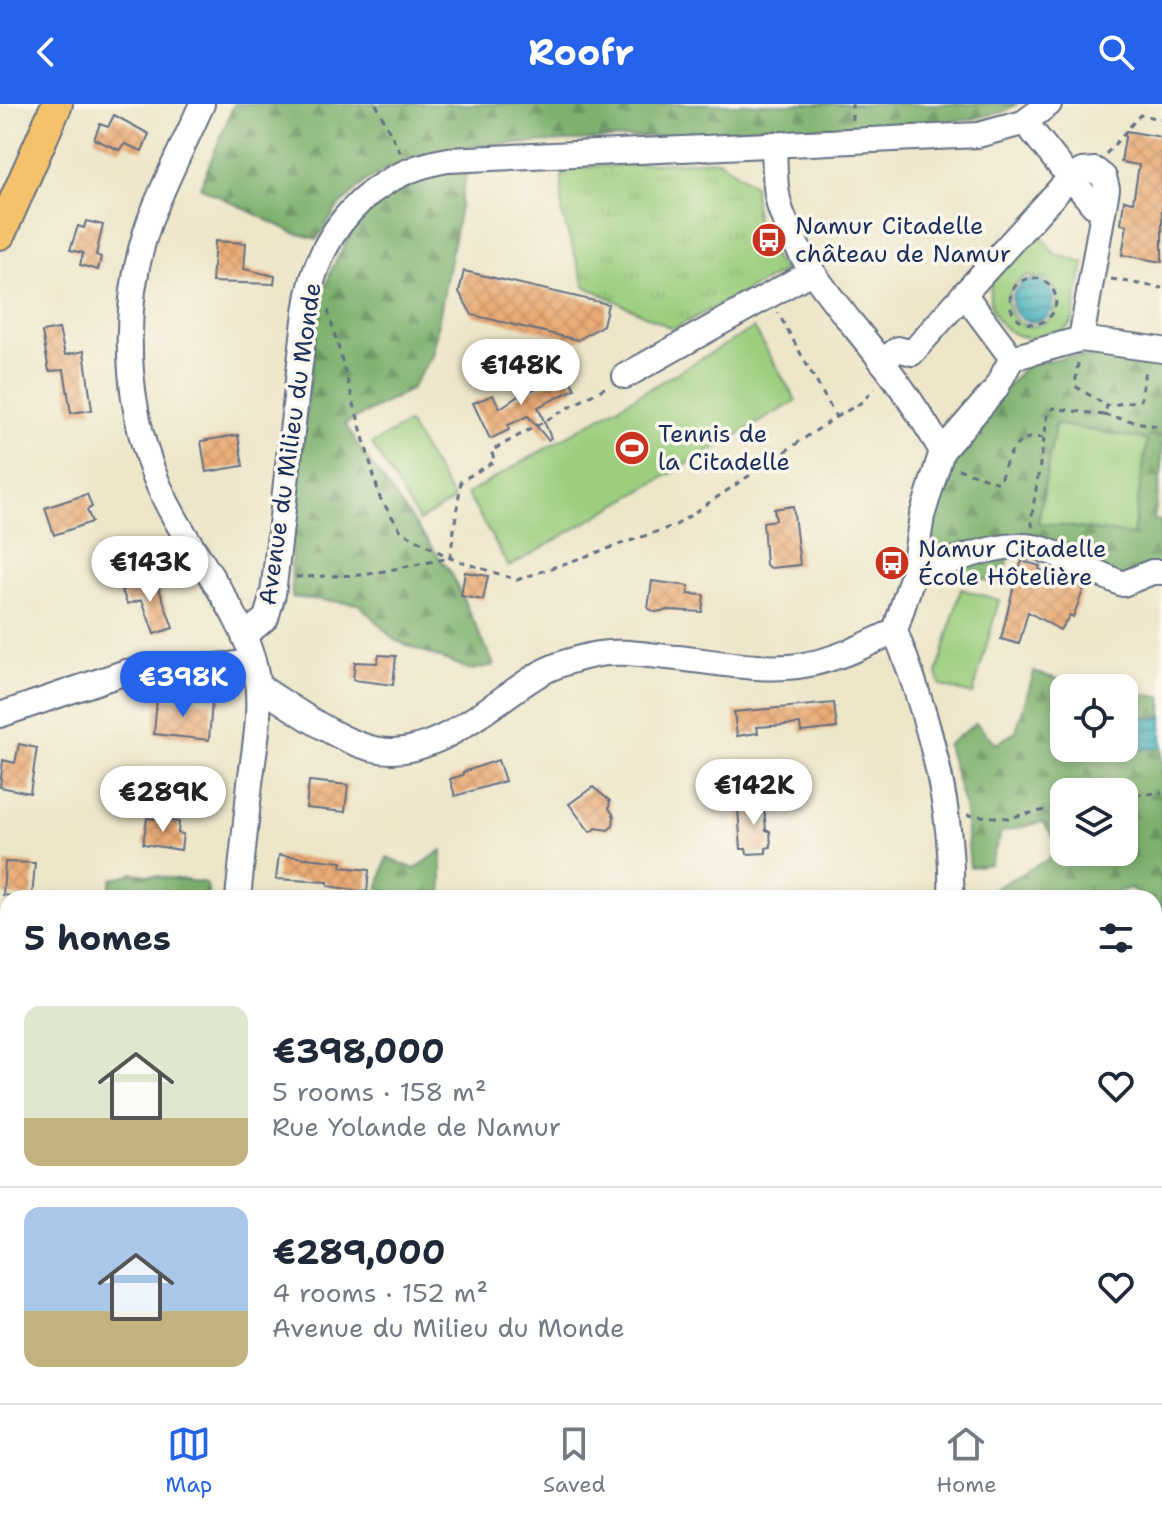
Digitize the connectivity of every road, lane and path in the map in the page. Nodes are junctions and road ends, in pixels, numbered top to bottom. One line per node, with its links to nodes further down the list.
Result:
1 (57, 104): 11 (main road)
2 (202, 104): 37 (street)
3 (376, 104): 8 (path)
4 (1049, 104): 6 (street)
5 (1162, 119): 9 (path)
6 (1025, 122): 7 (street, Avenue du Milieu du Monde); 9 (street)
7 (774, 144): 8 (street, Avenue du Milieu du Monde); 12 (street)
8 (409, 170): 14 (street, Avenue du Milieu du Monde)
9 (1077, 173): 10 (street); 13 (street); 16 (street)
10 (1093, 205)
11 (0, 234)
12 (811, 272): 17 (street); 22 (street)
13 (1092, 276): 15 (path); 19 (street)
14 (313, 277): 32 (path); 35 (street, Avenue du Milieu du Monde)
15 (1162, 288)
16 (964, 294): 21 (street); 22 (street)
17 (769, 296): 23 (street); 27 (path)
18 (1057, 299): 18 (path)
19 (1081, 339): 20 (street); 21 (street); 25 (path)
20 (1155, 350): 25 (path)
21 (1012, 358): 30 (street)
22 (882, 362): 30 (street)
23 (625, 376): 32 (path)
24 (859, 404): 27 (path)
25 (1107, 406): 26 (path)
26 (1104, 415): 28 (path); 29 (path)
27 (836, 417): 32 (path)
28 (1156, 426)
29 (1044, 438): 30 (path); 31 (path)
30 (941, 456): 34 (street)
31 (1040, 548): 33 (street); 34 (street)
32 (450, 558): 35 (path)
33 (1162, 572)
34 (913, 574): 36 (street)
35 (275, 578): 37 (street, Avenue du Milieu du Monde)
36 (895, 631): 39 (street); 44 (street)
37 (244, 636): 38 (street)
38 (253, 661): 39 (street); 40 (street)
39 (258, 686): 45 (street)
40 (0, 715)
41 (1162, 793): 42 (path)
42 (1138, 794)
43 (1050, 809): 44 (path)
44 (947, 815): 46 (street)
45 (239, 890)
46 (951, 890)

